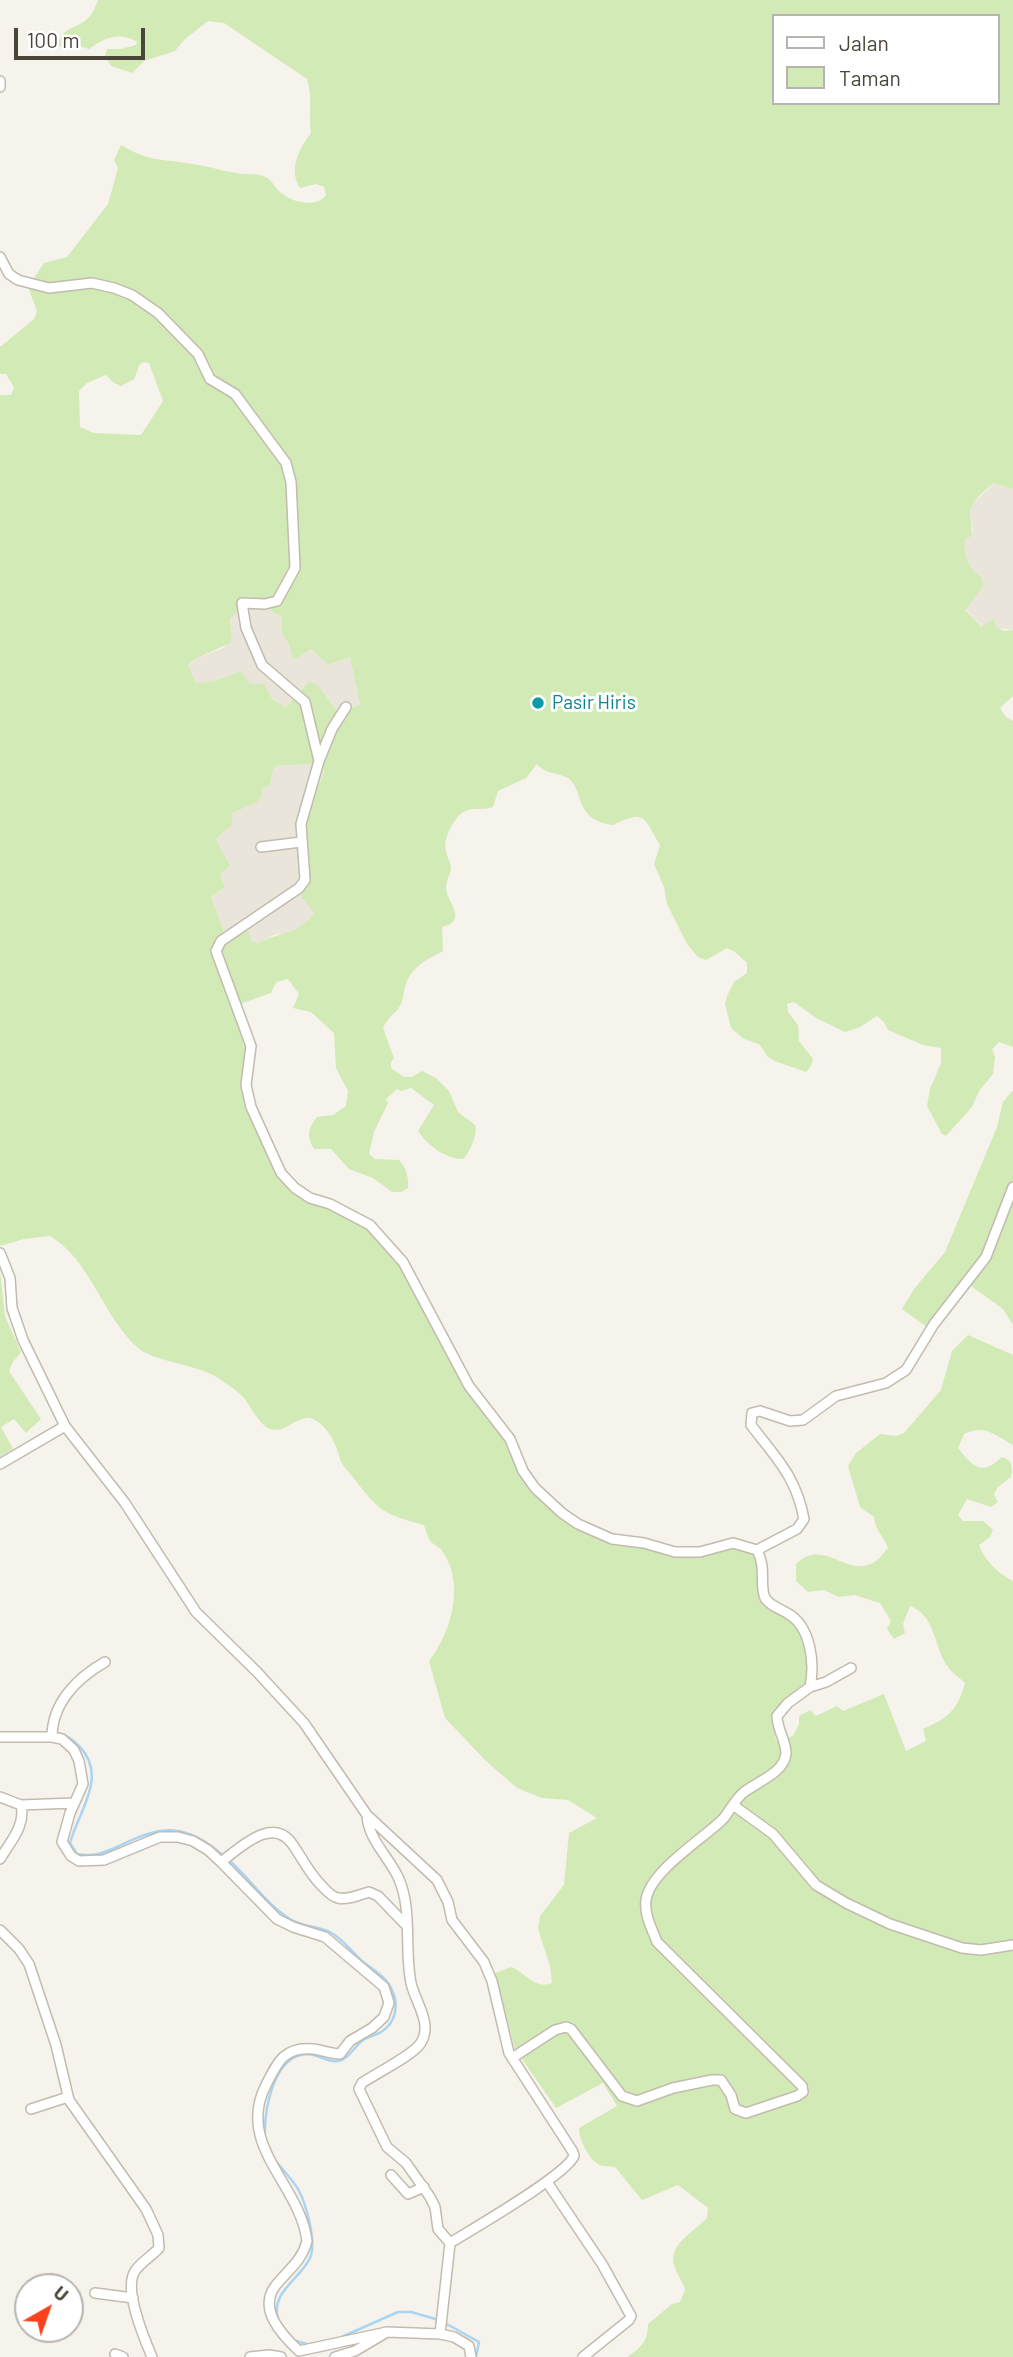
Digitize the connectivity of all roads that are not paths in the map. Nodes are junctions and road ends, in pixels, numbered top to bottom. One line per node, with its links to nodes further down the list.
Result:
1 (0, 81): 2 (street)
2 (0, 86)
3 (0, 257): 5 (street)
4 (346, 707): 5 (street)
5 (319, 761): 6 (street)
6 (301, 842): 7 (street); 12 (street)
7 (261, 847)
8 (1013, 1187): 12 (street)
9 (0, 1253): 10 (street)
10 (65, 1426): 11 (street); 22 (street)
11 (0, 1464)
12 (757, 1550): 15 (street)
13 (104, 1661): 16 (street)
14 (851, 1668): 15 (street)
15 (810, 1687): 21 (street)
16 (52, 1732): 17 (street); 19 (street)
17 (0, 1737)
18 (0, 1797): 20 (street)
19 (74, 1803): 20 (street); 24 (street)
20 (21, 1805): 23 (street)
21 (733, 1805): 27 (street); 28 (street)
22 (367, 1815): 25 (street); 28 (street)
23 (0, 1859)
24 (224, 1859): 25 (street); 39 (street)
25 (406, 1925): 33 (street)
26 (0, 1930): 29 (street)
27 (1013, 1945)
28 (512, 2058): 32 (street)
29 (68, 2097): 30 (street); 36 (street)
30 (31, 2109)
31 (391, 2175): 33 (street)
32 (547, 2182): 34 (street); 46 (street)
33 (424, 2187): 34 (street)
34 (450, 2243): 38 (street)
35 (95, 2293): 36 (street)
36 (133, 2298): 41 (street)
37 (387, 2332): 38 (street); 39 (street); 44 (street)
38 (440, 2334): 45 (street)
39 (299, 2351): 40 (street)
40 (269, 2355): 42 (street); 43 (street)
41 (152, 2357)
42 (250, 2357)
43 (281, 2357)
44 (335, 2357)
45 (471, 2357)
46 (583, 2357)

